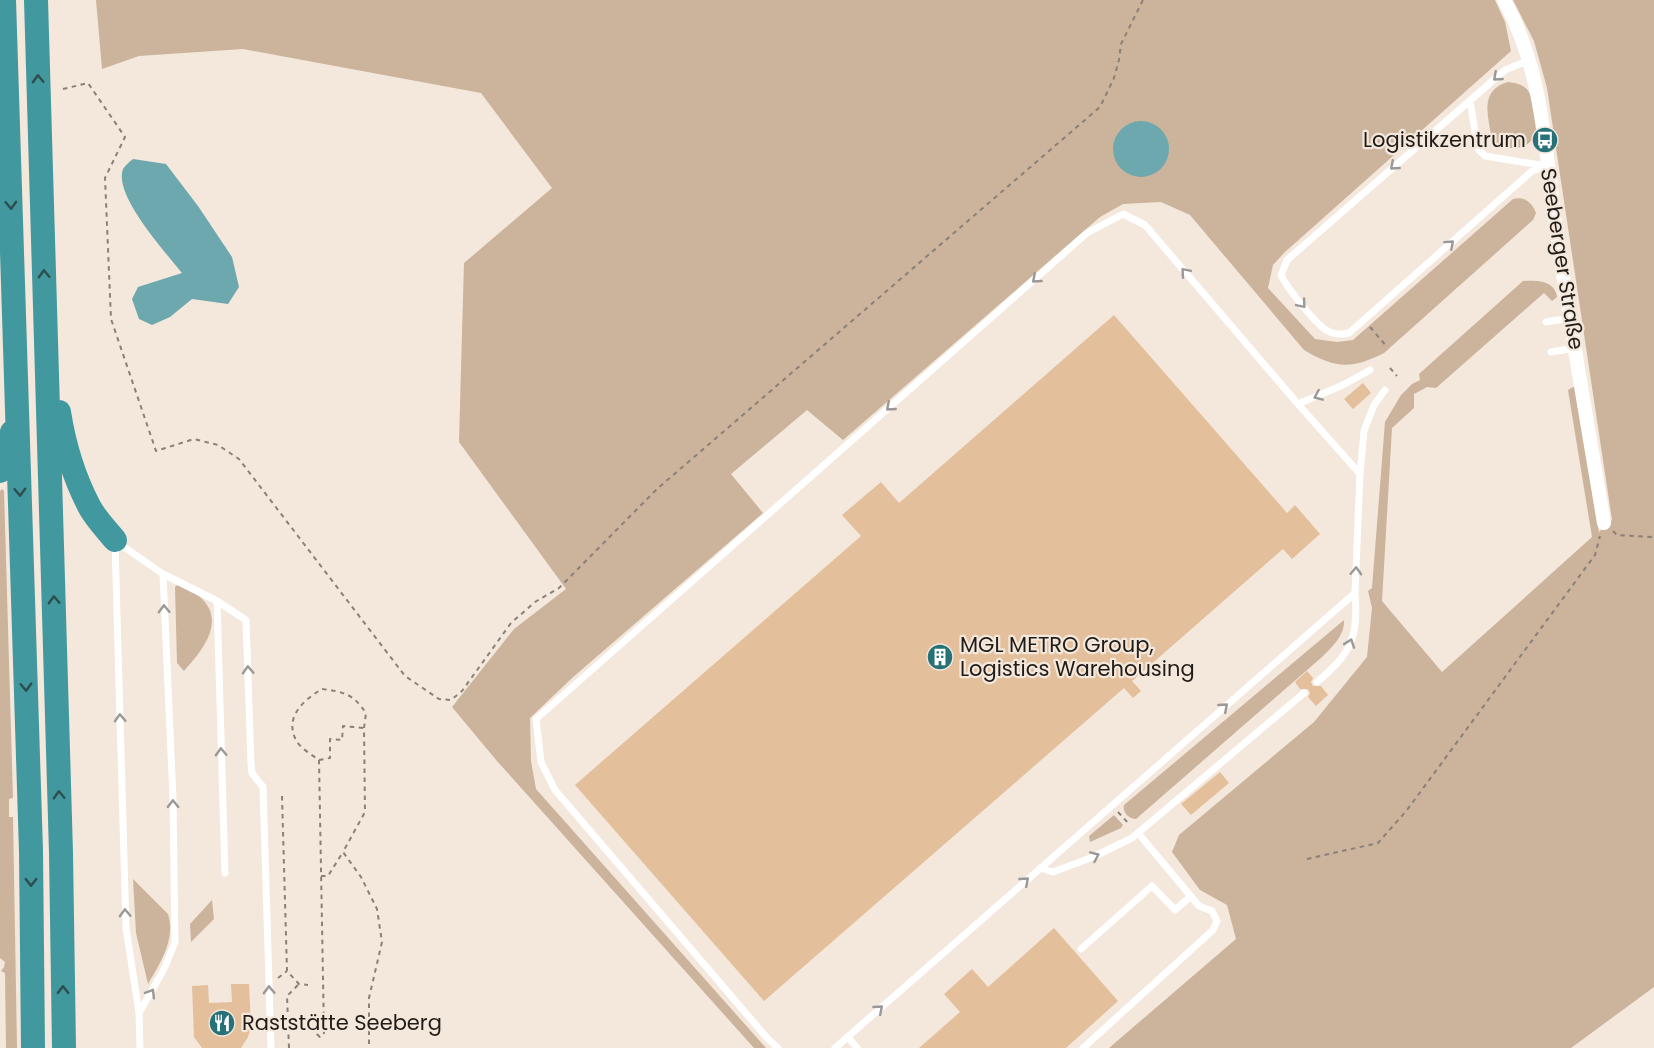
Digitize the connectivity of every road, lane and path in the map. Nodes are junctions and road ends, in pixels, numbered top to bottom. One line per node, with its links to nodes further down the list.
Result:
1 (4, 0): 21 (highway, one-way to 21)
2 (36, 0): 12 (highway, one-way to 2)
3 (1143, 0): 6 (path)
4 (1504, 0): 5 (street, Seeberger Straße)
5 (1530, 60): 7 (lane, one-way to 7); 8 (street, Seeberger Straße)
6 (63, 89)
7 (1470, 100): 8 (lane); 10 (lane, one-way to 10)
8 (1548, 166): 9 (street, Seeberger Straße); 10 (lane, one-way to 8)
9 (1570, 318): 11 (lane); 14 (street, Seeberger Straße)
10 (1364, 320): 13 (path)
11 (1546, 322)
12 (45, 332): 26 (highway); 50 (highway, one-way to 12)
13 (1387, 347)
14 (1575, 348): 15 (lane); 24 (street, Seeberger Straße)
15 (1551, 352)
16 (1390, 368): 18 (path)
17 (1370, 370): 20 (lane, one-way to 20)
18 (1397, 376)
19 (1385, 390): 23 (lane)
20 (1298, 404): 23 (lane); 55 (lane, one-way to 55)
21 (18, 413): 22 (highway); 49 (highway, one-way to 49)
22 (0, 471)
23 (1360, 474): 28 (lane, one-way to 23)
24 (1604, 523): 25 (path); 38 (path)
25 (1654, 537)
26 (115, 540): 27 (lane); 46 (lane, one-way to 26)
27 (163, 574): 29 (lane); 46 (lane, one-way to 27)
28 (1355, 593): 30 (lane, one-way to 28); 35 (lane, one-way to 28)
29 (217, 601): 40 (lane, one-way to 29); 52 (lane, one-way to 29)
30 (1317, 682)
31 (1304, 693): 36 (lane)
32 (363, 728): 33 (path); 33 (path); 37 (path)
33 (319, 760): 41 (path)
34 (282, 796): 44 (path)
35 (1112, 805): 36 (path); 39 (lane)
36 (1138, 833): 39 (lane, one-way to 36); 42 (lane)
37 (343, 852): 41 (path); 54 (path)
38 (1307, 859)
39 (1040, 868): 48 (lane, one-way to 39)
40 (225, 873)
41 (321, 876): 47 (path)
42 (1191, 896): 43 (lane); 58 (lane)
43 (1081, 949)
44 (298, 984): 45 (path); 53 (path)
45 (308, 985)
46 (139, 1013): 51 (lane)
47 (310, 1028)
48 (848, 1037): 56 (lane); 57 (lane)
49 (33, 1048)
50 (64, 1048)
51 (140, 1048)
52 (271, 1048)
53 (289, 1048)
54 (369, 1048)
55 (778, 1048)
56 (835, 1048)
57 (857, 1048)
58 (1083, 1048)

